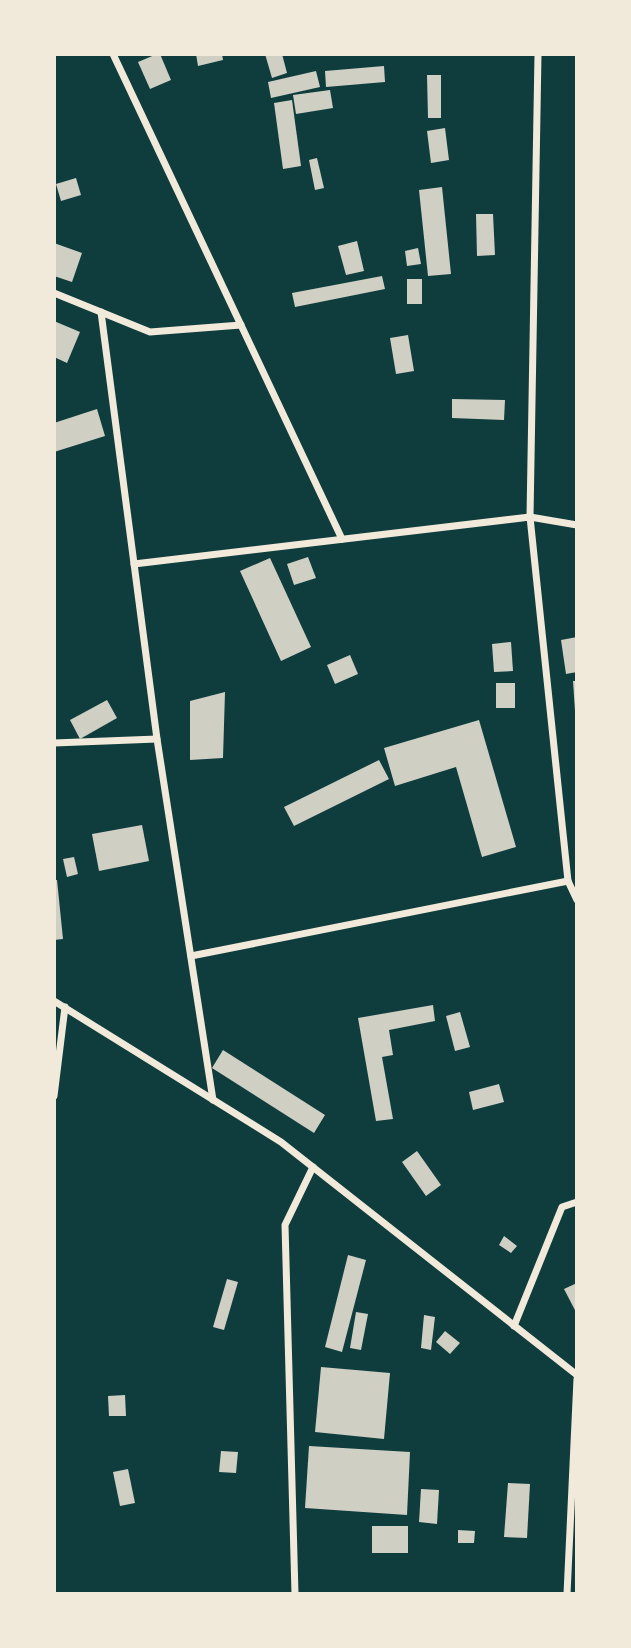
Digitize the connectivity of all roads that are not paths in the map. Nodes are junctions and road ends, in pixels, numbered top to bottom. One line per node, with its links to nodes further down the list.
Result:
1 (113, 54): 5 (street)
2 (538, 54): 6 (street)
3 (54, 293): 4 (street)
4 (101, 312): 5 (street); 9 (street)
5 (242, 325): 8 (street)
6 (530, 517): 7 (street); 8 (street); 12 (street)
7 (577, 525)
8 (342, 539): 9 (street)
9 (134, 564): 10 (street)
10 (157, 739): 11 (street); 14 (street)
11 (54, 743)
12 (568, 881): 13 (street); 14 (street)
13 (577, 900)
14 (191, 956): 18 (street)
15 (54, 1000): 16 (street)
16 (65, 1007): 17 (street); 18 (street)
17 (54, 1097)
18 (214, 1100): 19 (street)
19 (313, 1167): 21 (street); 23 (street)
20 (577, 1202): 21 (street)
21 (514, 1326): 22 (street)
22 (577, 1377): 24 (street)
23 (295, 1594)
24 (567, 1594)

